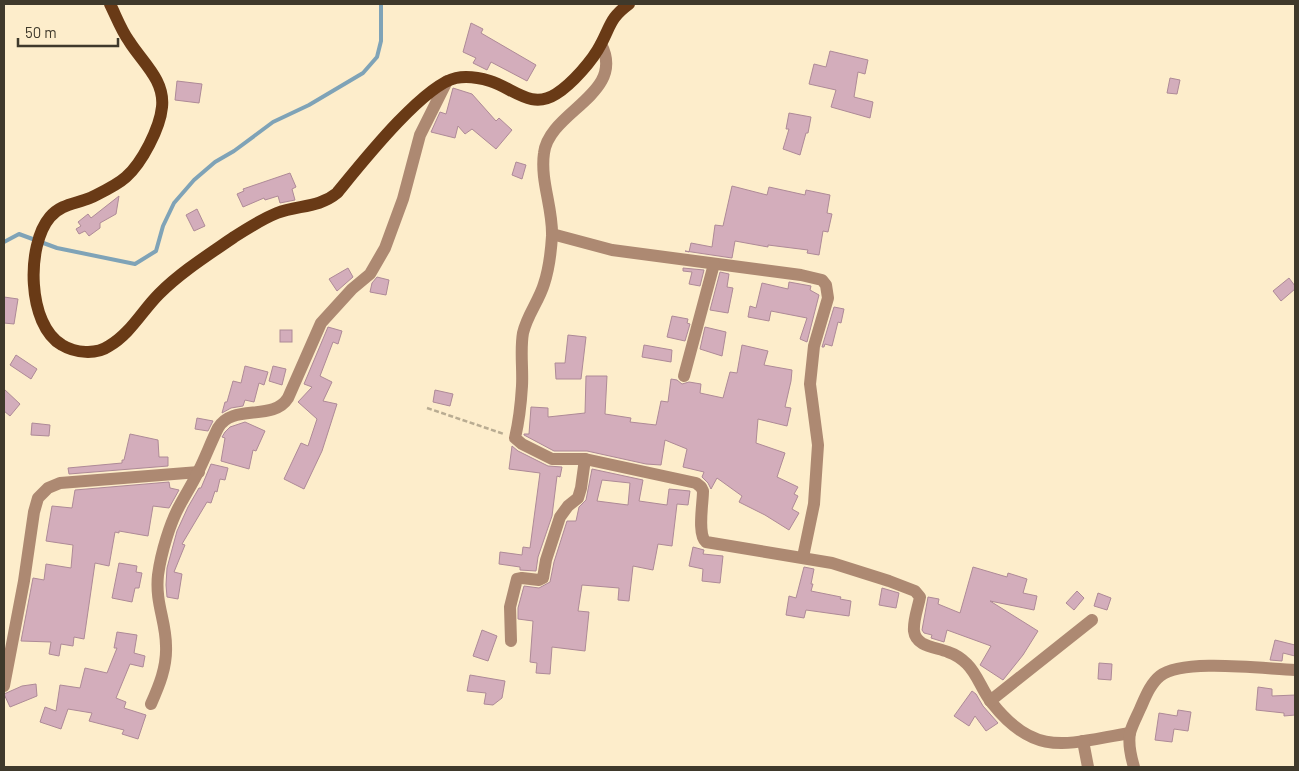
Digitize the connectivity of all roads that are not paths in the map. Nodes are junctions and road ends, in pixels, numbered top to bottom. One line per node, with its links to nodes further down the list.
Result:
1 (110, 4): 4 (main road)
2 (628, 4): 3 (main road)
3 (601, 44): 4 (main road); 5 (street)
4 (447, 81): 9 (street)
5 (552, 234): 6 (street); 8 (street)
6 (714, 264): 7 (street); 10 (street)
7 (684, 376)
8 (585, 459): 10 (street); 12 (street)
9 (199, 472): 14 (street); 16 (street)
10 (803, 557): 15 (street)
11 (1092, 620): 15 (street)
12 (510, 641)
13 (1295, 670): 17 (street)
14 (4, 686)
15 (990, 701): 18 (street)
16 (151, 704)
17 (1130, 733): 18 (street); 20 (street)
18 (1083, 741): 19 (street)
19 (1088, 767)
20 (1134, 767)

